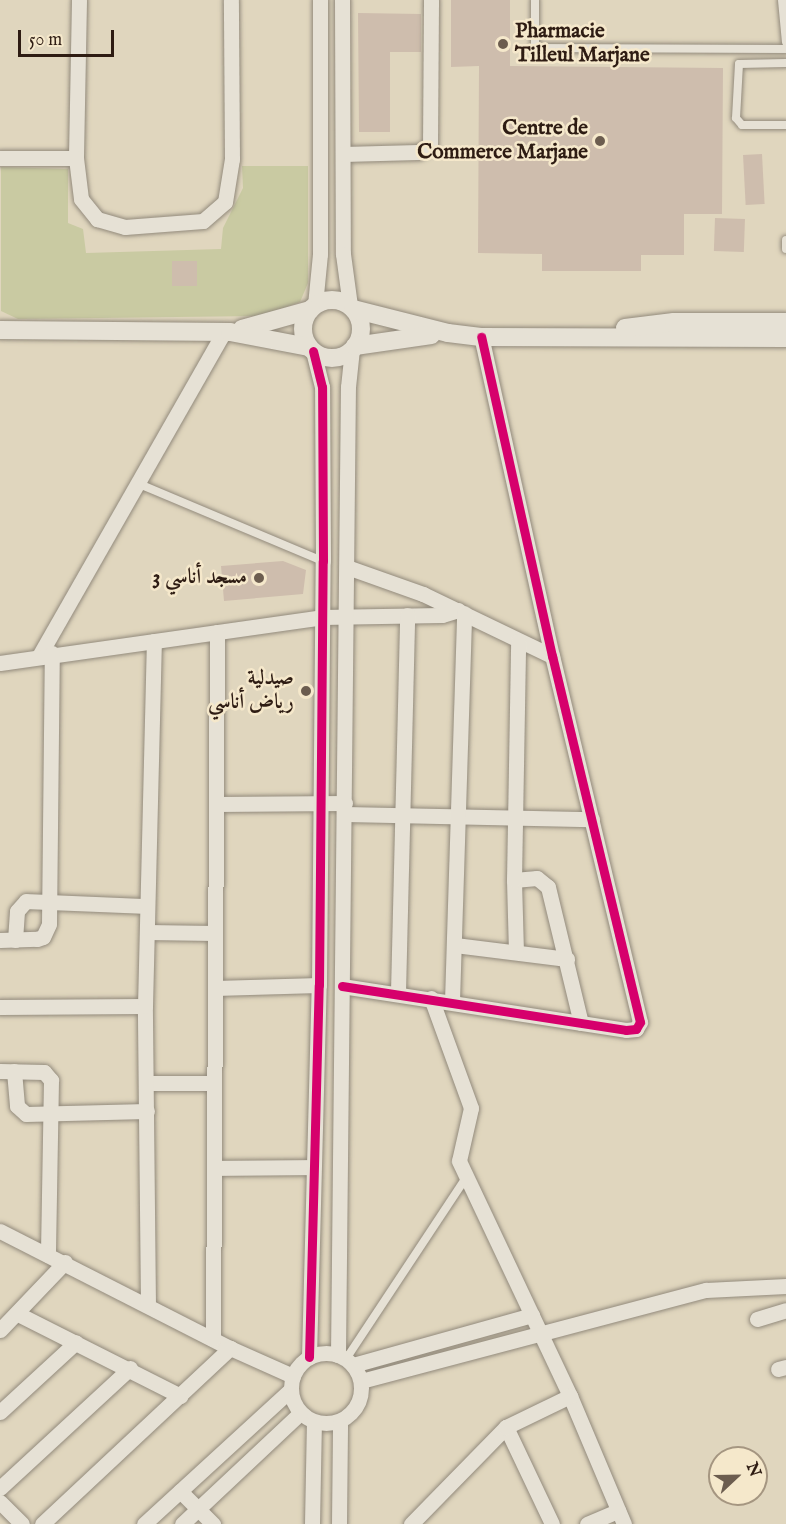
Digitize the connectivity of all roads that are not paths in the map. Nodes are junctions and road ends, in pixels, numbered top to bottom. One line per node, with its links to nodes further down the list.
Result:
1 (79, 0): 14 (street)
2 (231, 0): 14 (street)
3 (320, 0): 17 (street)
4 (342, 0): 12 (street)
5 (431, 0): 12 (street)
6 (535, 0): 9 (lane)
7 (782, 0): 8 (lane)
8 (786, 42)
9 (786, 49)
10 (786, 63): 11 (lane)
11 (786, 125)
12 (343, 154): 18 (street)
13 (0, 158): 14 (street)
14 (76, 158)
15 (786, 240): 16 (lane)
16 (786, 249)
17 (312, 307): 18 (street); 22 (street); 28 (street)
18 (352, 308): 23 (street); 27 (street)
19 (786, 313): 20 (lane)
20 (778, 322): 24 (street)
21 (0, 330): 22 (street)
22 (227, 332): 28 (street); 29 (street)
23 (448, 333): 25 (street); 27 (street)
24 (567, 335): 25 (street); 26 (street)
25 (481, 337): 40 (street)
26 (786, 338)
27 (353, 348): 28 (street); 31 (street)
28 (311, 349): 30 (street)
29 (136, 482): 30 (lane); 39 (street)
30 (322, 561): 35 (street)
31 (347, 567): 32 (street); 33 (street)
32 (461, 611): 34 (street); 38 (street); 46 (street)
33 (346, 614): 34 (street); 35 (street); 44 (street)
34 (406, 615): 45 (street)
35 (322, 616): 36 (street); 43 (street)
36 (217, 632): 37 (street); 42 (street)
37 (154, 641): 39 (street); 51 (street)
38 (518, 642): 40 (street); 47 (street)
39 (45, 655): 41 (street); 50 (street)
40 (552, 656): 48 (street)
41 (0, 663)
42 (216, 804): 43 (street); 53 (street)
43 (321, 804): 44 (street); 58 (street)
44 (345, 809): 45 (street); 59 (street)
45 (402, 818): 46 (street); 61 (street)
46 (460, 819): 47 (street); 55 (street)
47 (514, 819): 48 (street); 49 (street)
48 (592, 819): 68 (street)
49 (514, 880): 56 (street); 57 (street)
50 (52, 900): 51 (street); 54 (street); 54 (street)
51 (147, 906): 52 (street)
52 (147, 932): 53 (street); 64 (street)
53 (214, 933): 60 (street)
54 (7, 940)
55 (454, 945): 56 (street); 63 (street)
56 (516, 952): 57 (street)
57 (567, 959): 68 (street)
58 (319, 985): 60 (street); 65 (street)
59 (342, 986): 61 (street); 66 (street)
60 (215, 988): 71 (street)
61 (398, 992): 62 (street)
62 (432, 998): 63 (street); 76 (street)
63 (452, 1001): 68 (street)
64 (145, 1006): 67 (street); 70 (street)
65 (318, 1006): 66 (street); 74 (street)
66 (342, 1006): 78 (street)
67 (0, 1007)
68 (581, 1023)
69 (7, 1071): 73 (street); 73 (street)
70 (146, 1083): 71 (street); 72 (street)
71 (214, 1083): 75 (street)
72 (147, 1111): 73 (street); 83 (street)
73 (52, 1113): 80 (street)
74 (313, 1167): 75 (street); 77 (street)
75 (214, 1168): 90 (street)
76 (467, 1175): 86 (street); 94 (lane)
77 (313, 1211): 78 (street); 93 (street)
78 (340, 1211): 94 (street)
79 (2, 1235): 80 (street)
80 (48, 1255): 81 (street)
81 (65, 1262): 83 (street); 85 (street)
82 (786, 1286): 89 (street)
83 (148, 1305): 90 (street)
84 (786, 1310): 87 (street)
85 (18, 1314): 88 (street); 91 (street)
86 (532, 1315): 89 (street); 94 (street)
87 (757, 1319)
88 (0, 1330)
89 (541, 1334): 96 (street); 99 (street)
90 (213, 1339): 92 (street)
91 (76, 1342): 95 (street); 100 (street)
92 (230, 1348): 97 (street); 98 (street)
93 (309, 1357): 94 (street); 97 (street)
94 (345, 1359): 96 (street)
95 (130, 1368): 98 (street); 105 (street)
96 (361, 1381): 103 (street)
97 (292, 1383): 101 (street); 106 (street)
98 (180, 1396): 111 (street)
99 (570, 1396): 104 (street); 109 (street)
100 (0, 1412)
101 (300, 1413): 102 (street); 108 (street)
102 (314, 1422): 103 (street); 115 (street)
103 (340, 1422): 116 (street)
104 (506, 1427): 117 (street); 118 (street)
105 (0, 1488)
106 (180, 1491): 108 (street); 112 (street)
107 (0, 1502): 110 (street)
108 (198, 1509): 113 (street); 114 (street)
109 (621, 1518): 119 (street)
110 (22, 1524)
111 (42, 1524)
112 (144, 1524)
113 (183, 1524)
114 (213, 1524)
115 (312, 1524)
116 (339, 1524)
117 (411, 1524)
118 (552, 1524)
119 (587, 1524)

